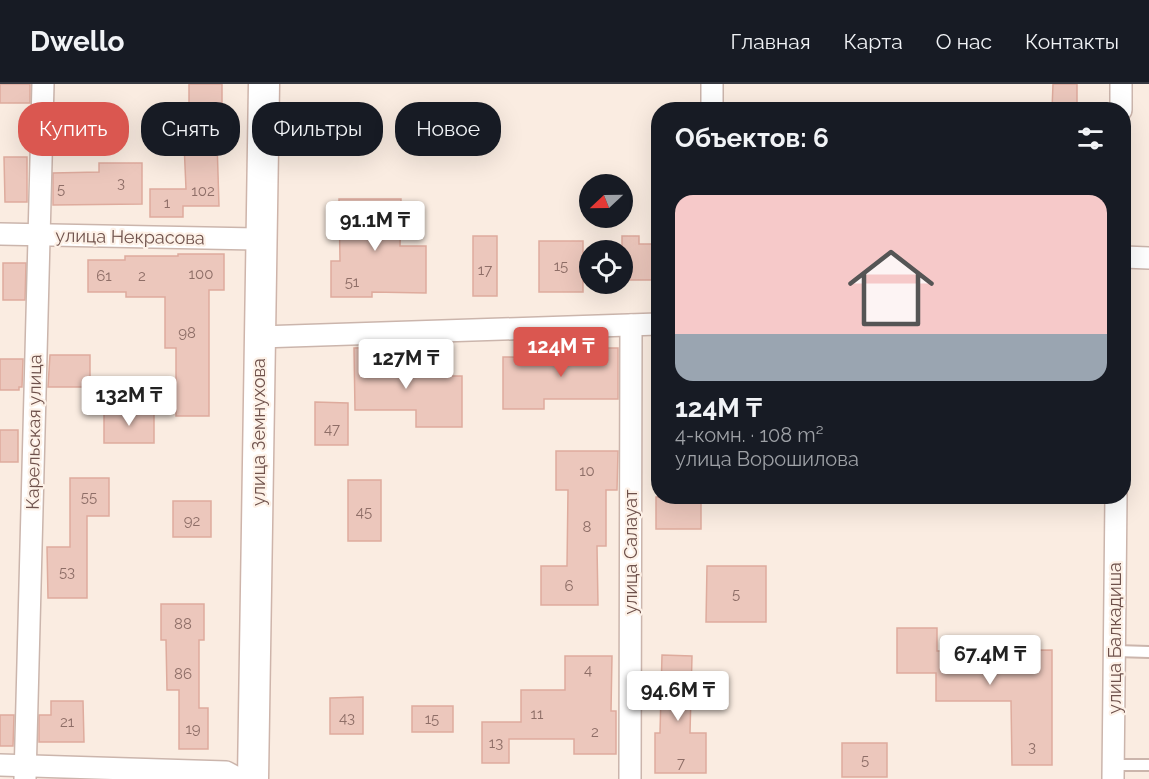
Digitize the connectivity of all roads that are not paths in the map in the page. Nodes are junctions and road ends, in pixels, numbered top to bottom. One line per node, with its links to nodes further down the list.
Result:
1 (43, 84): 8 (street, Карельская улица)
2 (264, 84): 9 (street, улица Земнухова)
3 (712, 84): 5 (street)
4 (1121, 84): 6 (street)
5 (712, 102)
6 (1121, 102)
7 (0, 234): 8 (street, улица Некрасова)
8 (39, 235): 9 (street, улица Некрасова); 20 (street, Карельская улица)
9 (260, 239): 14 (street, улица Земнухова)
10 (1131, 257): 11 (street)
11 (1149, 258)
12 (651, 324): 13 (street)
13 (631, 325): 14 (street); 24 (street, улица Салауат)
14 (260, 337): 23 (street, улица Земнухова)
15 (1116, 504): 16 (street, улица Балкадиша)
16 (1116, 651): 17 (lane); 21 (street, улица Балкадиша)
17 (1149, 652)
18 (0, 765): 20 (street)
19 (1149, 765): 21 (lane)
20 (25, 772): 22 (street)
21 (1114, 772)
22 (239, 779)
23 (253, 779)
24 (630, 779)

